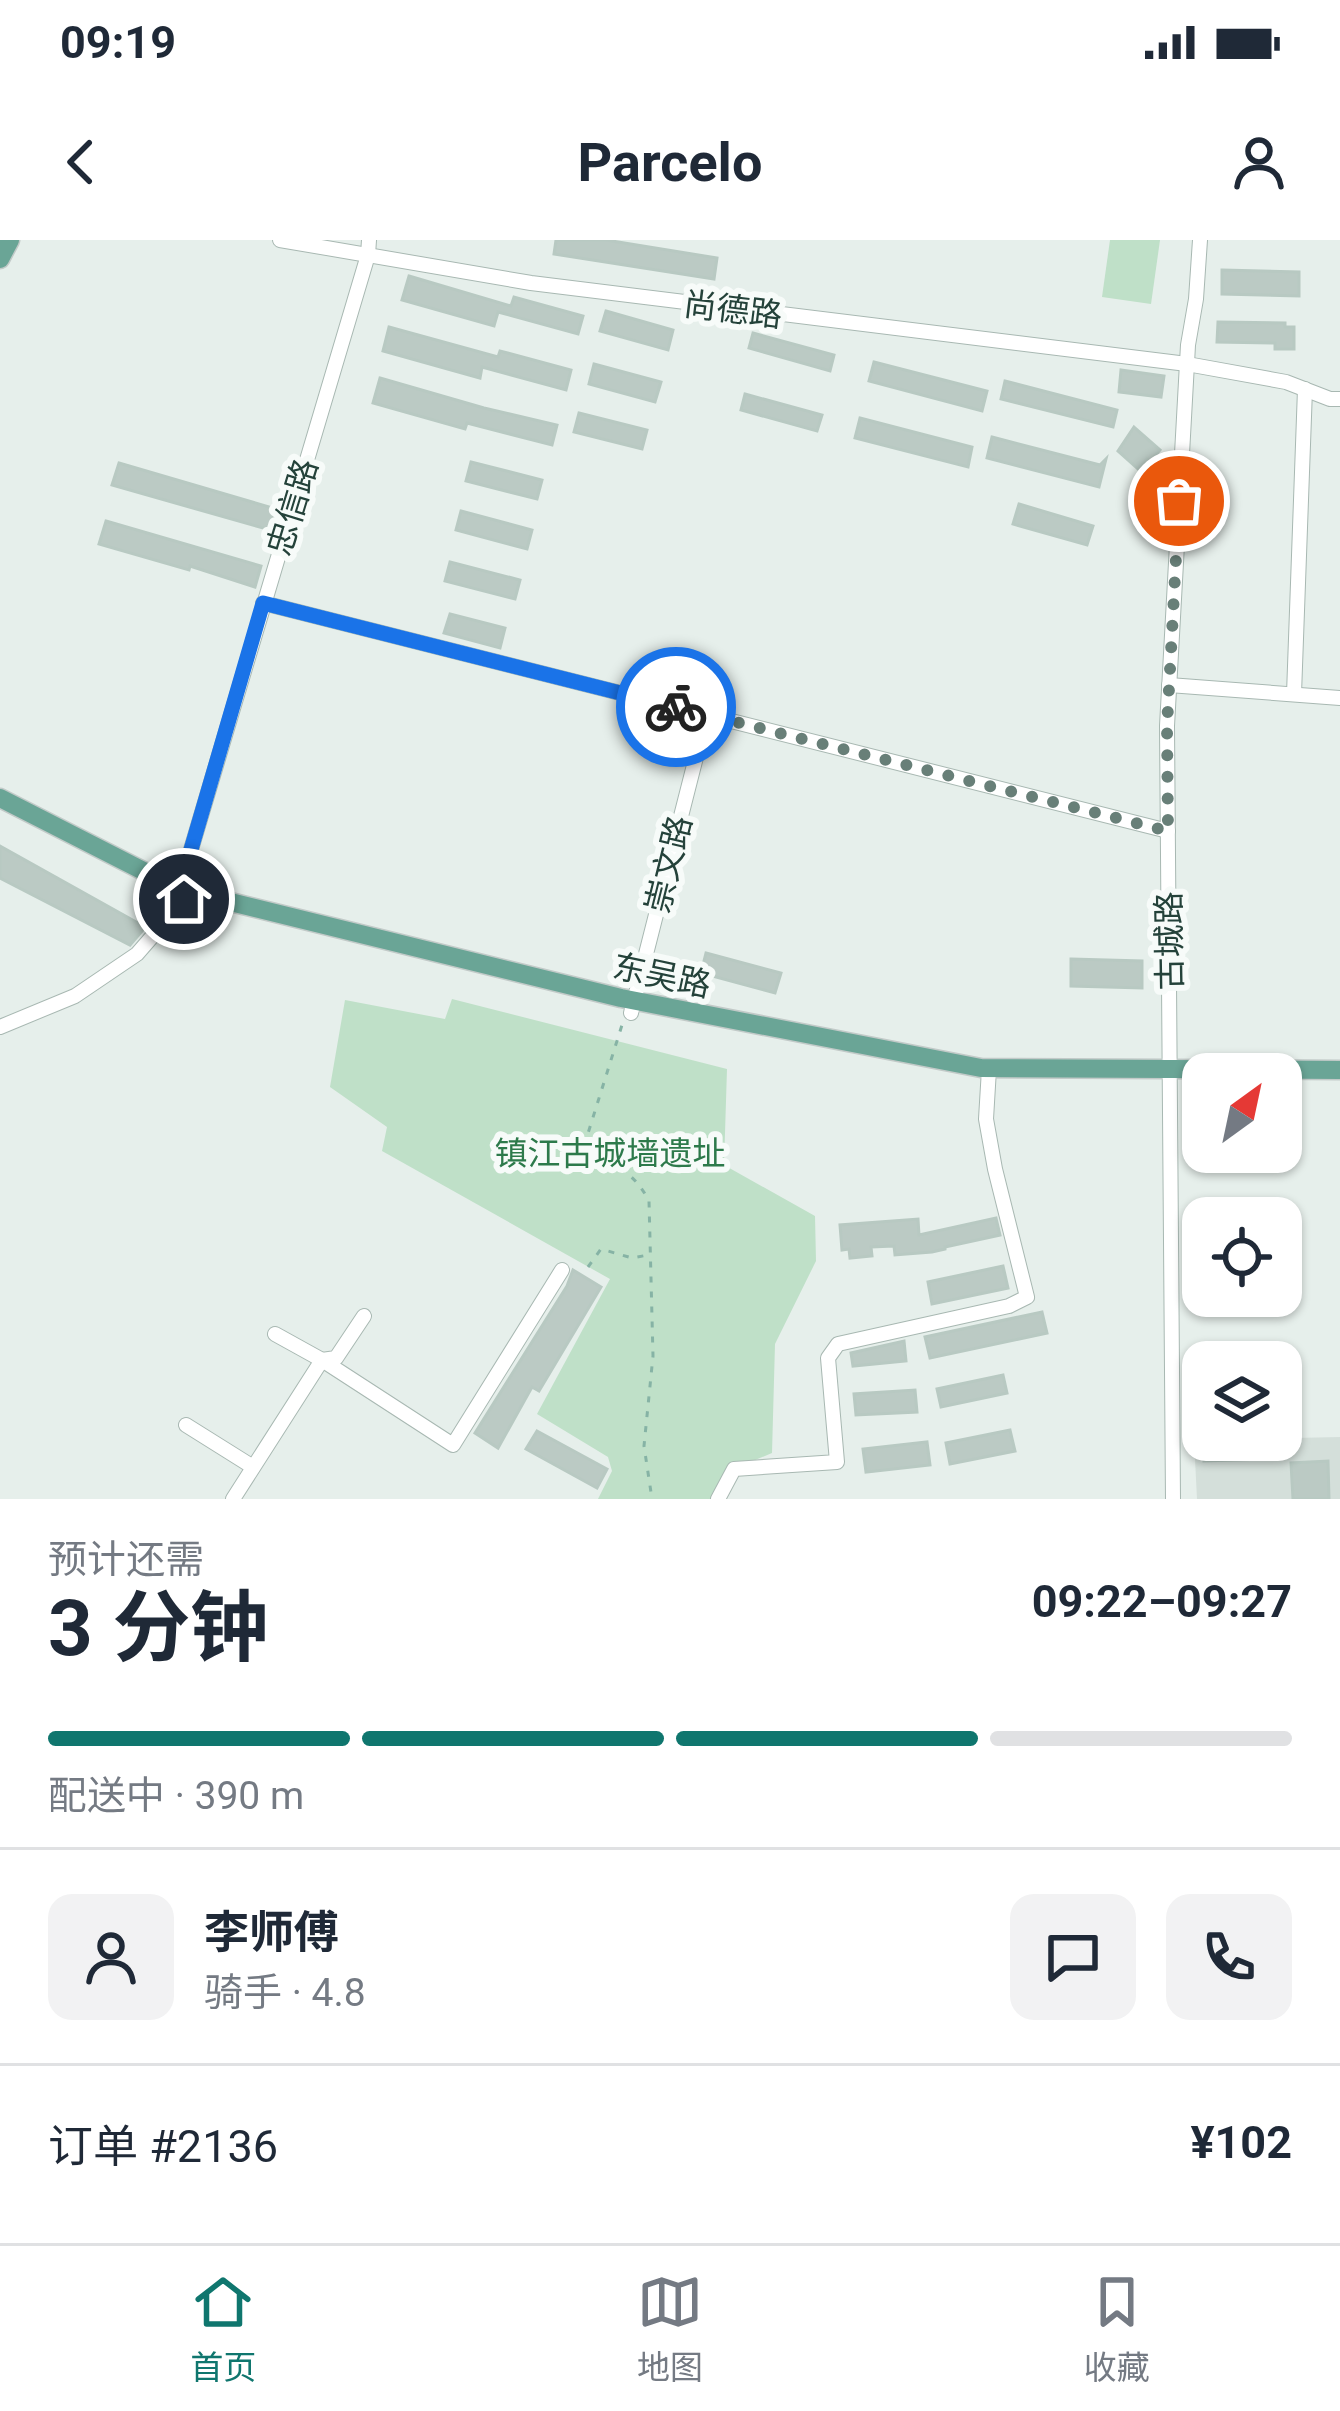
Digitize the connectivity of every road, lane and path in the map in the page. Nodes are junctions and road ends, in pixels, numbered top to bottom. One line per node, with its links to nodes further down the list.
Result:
1 (10, 240): 5 (main road)
2 (280, 240): 4 (street, 尚德路)
3 (1201, 240): 6 (street, 古城路)
4 (368, 248): 6 (street, 尚德路); 9 (street, 忠信路)
5 (0, 259)
6 (1187, 364): 7 (street, 尚德路); 10 (street, 古城路)
7 (1305, 389): 8 (street, 尚德路); 11 (street)
8 (1340, 399)
9 (263, 603): 13 (street); 17 (street, 忠信路)
10 (1169, 685): 11 (street); 16 (street, 古城路)
11 (1294, 694): 12 (street)
12 (1340, 698)
13 (706, 715): 16 (street); 18 (street, 崇文路)
14 (0, 799): 17 (main road, 东吴路)
15 (0, 810): 17 (main road, 东吴路)
16 (1168, 831): 22 (street, 古城路)
17 (185, 894): 18 (main road, 东吴路); 19 (street)
18 (630, 1008): 21 (main road, 东吴路); 26 (path)
19 (0, 1027)
20 (1340, 1070): 22 (main road, 东吴路)
21 (989, 1074): 22 (main road, 东吴路); 38 (street)
22 (1170, 1076): 23 (main road, 东吴路); 39 (street, 古城路)
23 (1182, 1078)
24 (1302, 1081): 25 (main road)
25 (1340, 1081)
26 (584, 1146)
27 (594, 1153): 28 (path)
28 (650, 1255): 29 (path); 37 (path)
29 (589, 1267)
30 (562, 1270): 33 (street)
31 (364, 1316): 33 (street)
32 (275, 1334): 33 (street)
33 (322, 1360): 35 (street)
34 (187, 1425): 35 (street)
35 (254, 1467): 36 (street)
36 (233, 1499)
37 (652, 1499)
38 (718, 1499)
39 (1173, 1499)

